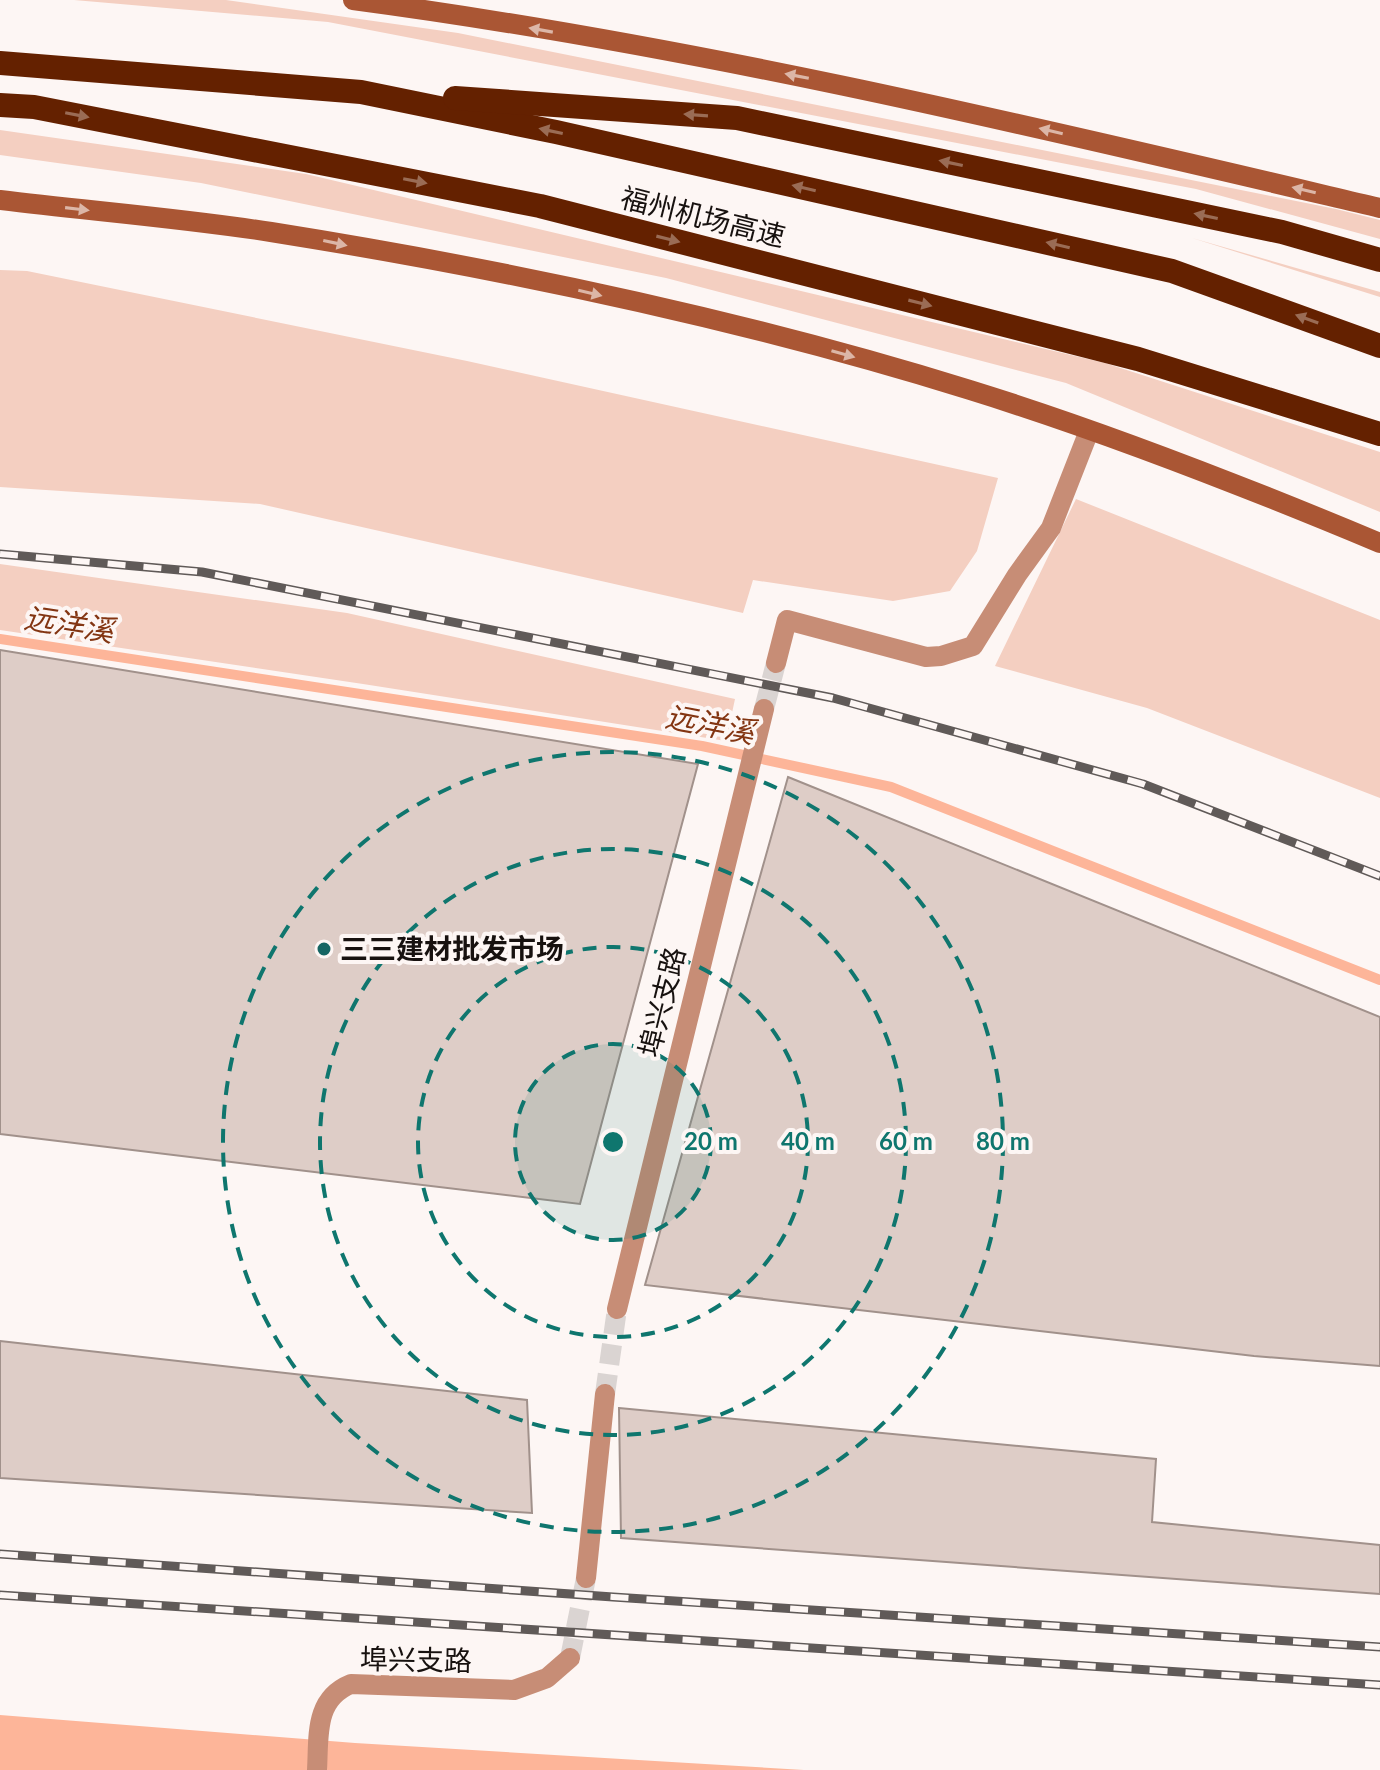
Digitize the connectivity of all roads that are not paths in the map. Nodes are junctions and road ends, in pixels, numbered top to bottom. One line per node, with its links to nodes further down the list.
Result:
1 (353, 0): 6 (main road, one-way to 1)
2 (0, 63): 3 (highway, 福州机场高速)
3 (361, 92): 7 (highway, one-way to 3); 8 (highway, 福州机场高速, one-way to 3)
4 (0, 105): 10 (highway, 福州机场高速, one-way to 10)
5 (0, 200): 9 (main road, one-way to 9)
6 (1380, 208)
7 (1380, 260)
8 (1380, 346)
9 (1089, 431): 11 (main road); 12 (street)
10 (1380, 434)
11 (1380, 543)
12 (776, 663)
13 (764, 709): 14 (street, 埠兴支路)
14 (617, 1309)
15 (605, 1394): 16 (street)
16 (586, 1578)
17 (570, 1658): 18 (street, 埠兴支路)
18 (317, 1770)

